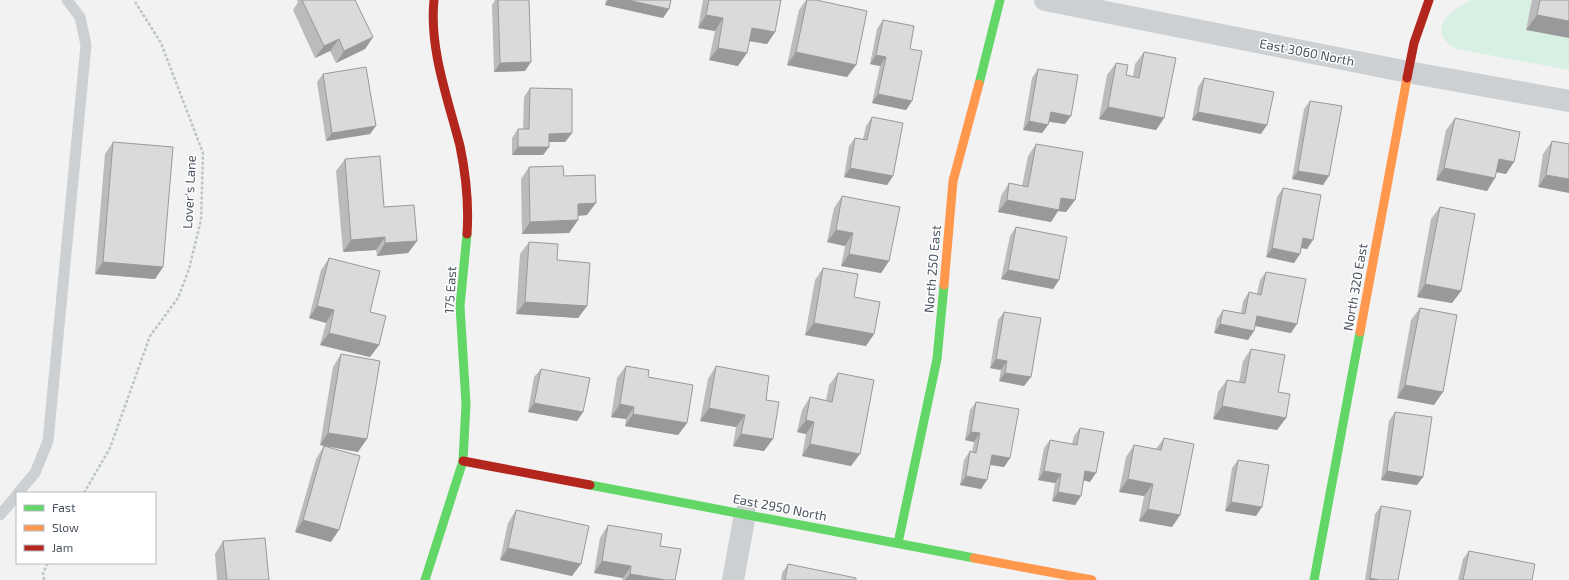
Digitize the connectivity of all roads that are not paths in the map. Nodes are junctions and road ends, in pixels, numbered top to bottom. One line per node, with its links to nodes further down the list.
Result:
1 (67, 0): 9 (lane)
2 (434, 0): 8 (street, 175 East)
3 (1000, 0): 13 (street, North 250 East)
4 (1045, 0): 6 (street, East 3060 North)
5 (1429, 0): 6 (street, North 320 East)
6 (1408, 72): 7 (street, East 3060 North); 19 (street, North 320 East)
7 (1569, 101)
8 (463, 461): 11 (street, East 2950 North); 15 (street, 175 East)
9 (20, 492)
10 (16, 496): 12 (lane)
11 (745, 514): 13 (street, East 2950 North); 16 (street)
12 (0, 515)
13 (898, 543): 14 (street, East 2950 North)
14 (1023, 567): 17 (lane); 18 (street, East 2950 North)
15 (425, 580)
16 (733, 580)
17 (1020, 580)
18 (1092, 580)
19 (1314, 580)

